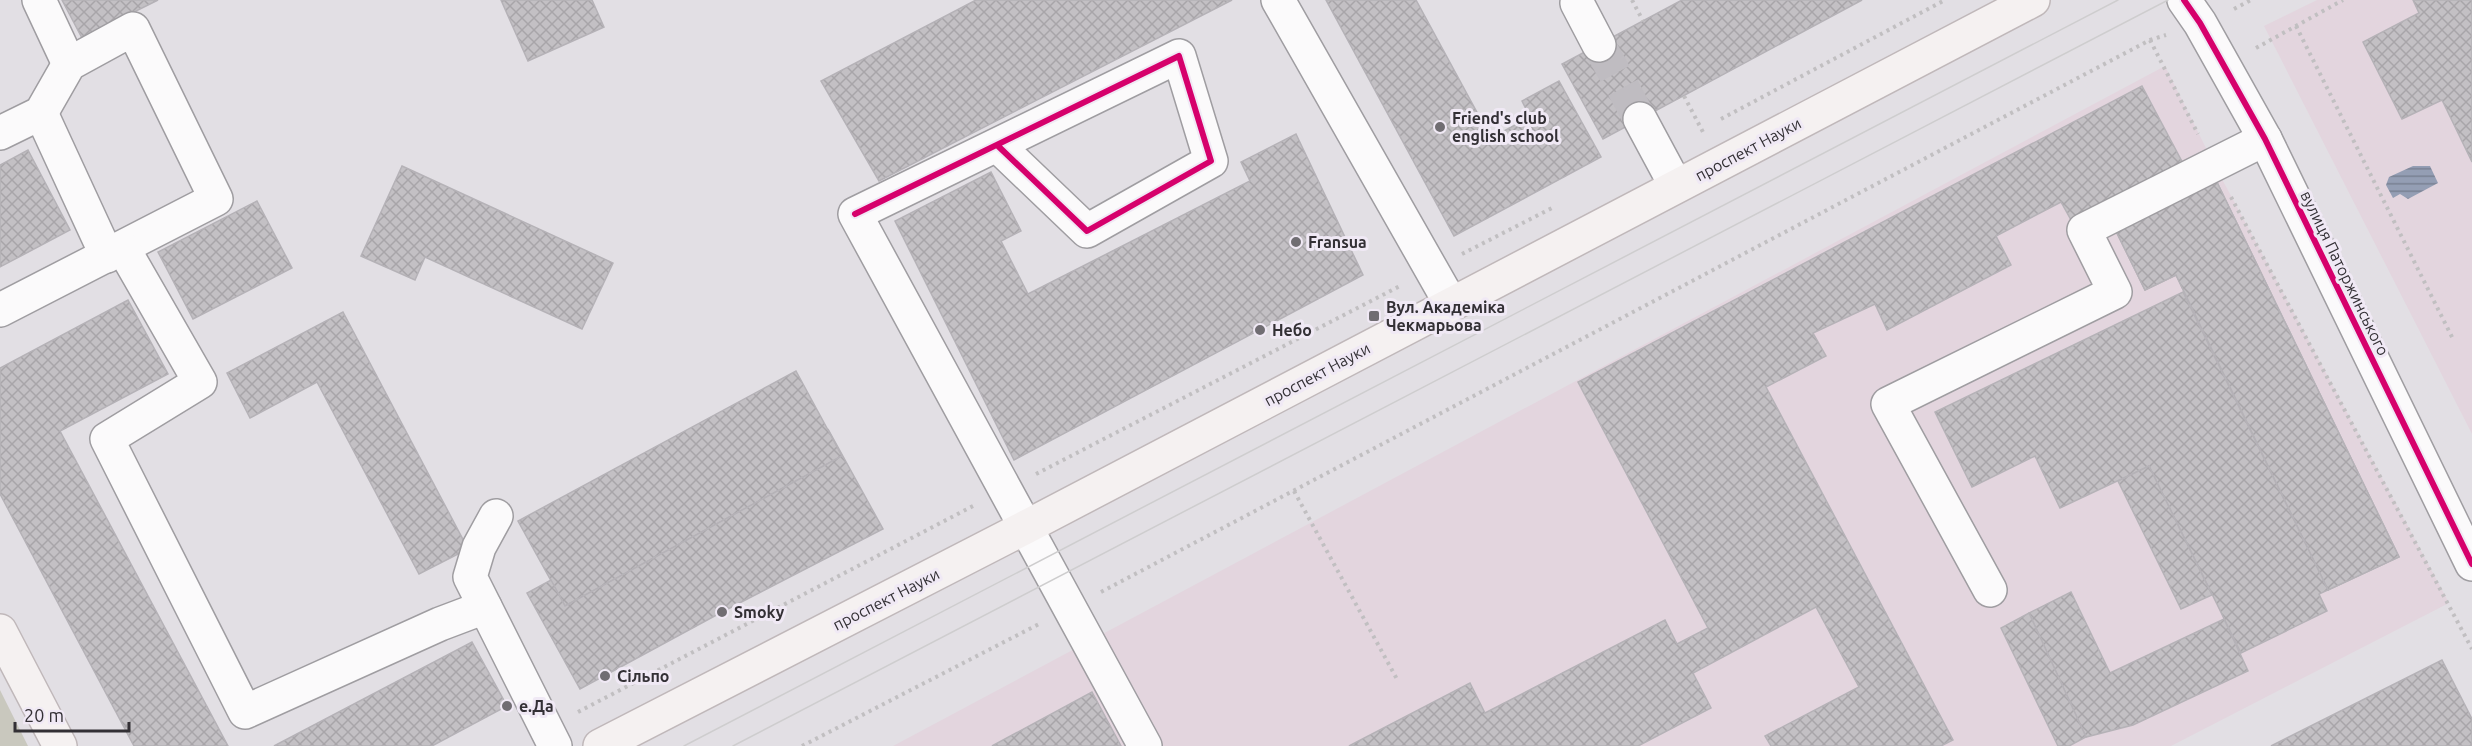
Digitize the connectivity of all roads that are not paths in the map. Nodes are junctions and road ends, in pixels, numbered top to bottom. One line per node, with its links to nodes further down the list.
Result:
1 (39, 0): 7 (street)
2 (1278, 0): 15 (street)
3 (2033, 0): 13 (main road, проспект Науки)
4 (1577, 3): 6 (street)
5 (2192, 11): 11 (street, вулиця Паторжинського)
6 (1599, 45)
7 (69, 64): 8 (street); 14 (street)
8 (41, 113): 10 (street); 14 (street)
9 (1640, 119): 13 (street)
10 (0, 133)
11 (2265, 139): 19 (street, вулиця Паторжинського); 20 (street)
12 (997, 145): 12 (street); 18 (street)
13 (1676, 186): 15 (main road, проспект Науки)
14 (115, 252): 16 (street); 21 (street)
15 (1451, 304): 18 (main road, проспект Науки)
16 (0, 310)
17 (496, 516): 21 (street)
18 (1026, 526): 25 (main road, проспект Науки); 26 (street)
19 (2472, 564)
20 (1990, 590)
21 (485, 607): 23 (street)
22 (0, 631): 24 (main road)
23 (550, 738)
24 (60, 746)
25 (600, 746)
26 (1145, 746)

